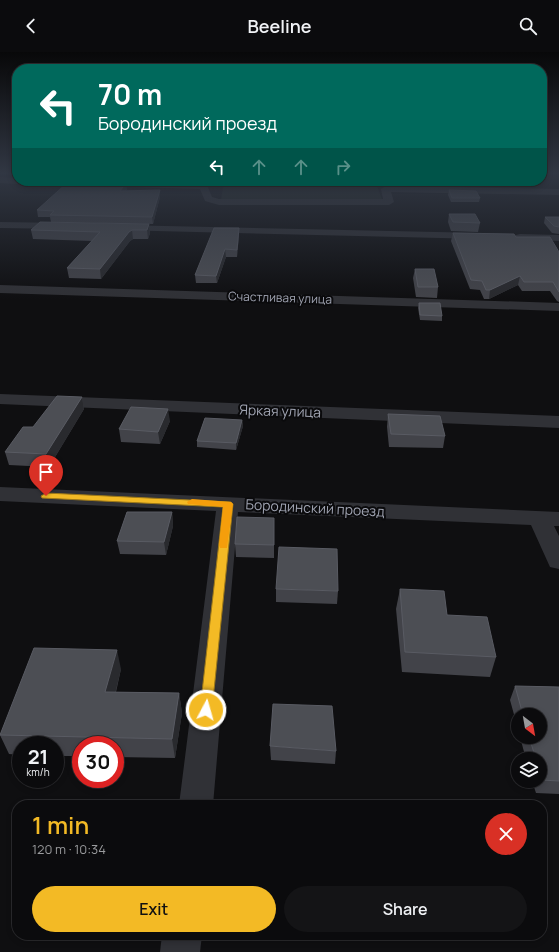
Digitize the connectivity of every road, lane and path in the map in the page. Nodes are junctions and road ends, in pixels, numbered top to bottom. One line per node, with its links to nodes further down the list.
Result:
1 (0, 225): 2 (street)
2 (80, 227)
3 (112, 227): 4 (street)
4 (495, 237)
5 (511, 237): 6 (street)
6 (559, 238)
7 (0, 289): 8 (street, Счастливая улица)
8 (559, 307)
9 (0, 399): 10 (street, Яркая улица)
10 (559, 422)
11 (0, 494): 12 (street, Бородинский проезд)
12 (228, 504): 13 (street, Бородинский проезд); 15 (street)
13 (549, 518): 14 (street)
14 (559, 561)
15 (197, 800)
16 (181, 940): 17 (street)
17 (180, 952)

